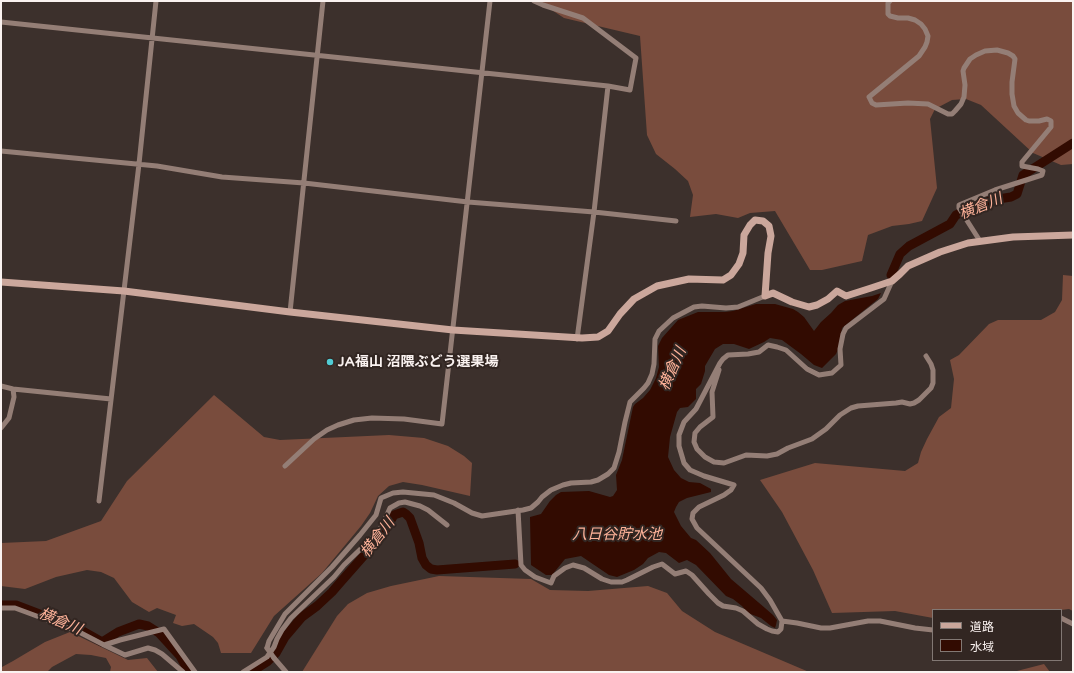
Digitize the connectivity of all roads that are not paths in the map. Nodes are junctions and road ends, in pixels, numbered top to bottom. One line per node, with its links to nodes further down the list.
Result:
1 (156, 1): 7 (street)
2 (323, 1): 8 (street)
3 (490, 1): 9 (street)
4 (534, 1): 10 (street)
5 (890, 1): 18 (street)
6 (1, 22): 7 (street)
7 (153, 39): 8 (street); 12 (street)
8 (317, 56): 9 (street); 13 (street)
9 (481, 73): 10 (street); 14 (street)
10 (608, 86): 15 (street)
11 (1, 151): 12 (street)
12 (139, 164): 13 (street); 21 (street)
13 (304, 183): 14 (street); 23 (street)
14 (468, 202): 15 (street); 24 (street)
15 (594, 212): 16 (street); 25 (street)
16 (676, 221)
17 (1073, 235): 18 (street)
18 (980, 241): 19 (street)
19 (892, 281): 22 (street); 27 (street)
20 (1, 282): 21 (street)
21 (124, 291): 23 (street); 30 (street)
22 (765, 296): 25 (street); 34 (street)
23 (290, 312): 24 (street)
24 (453, 330): 25 (street); 32 (street)
25 (578, 338)
26 (926, 356): 27 (street)
27 (720, 363): 38 (street)
28 (1, 386): 29 (street)
29 (14, 389): 30 (street); 31 (street)
30 (111, 399): 33 (street)
31 (1, 428)
32 (285, 466)
33 (99, 501)
34 (518, 510): 38 (street); 45 (street, bridge)
35 (447, 525): 44 (street)
36 (1, 608): 41 (street)
37 (1062, 618): 39 (street)
38 (782, 621): 40 (street)
39 (1073, 624)
40 (932, 630)
41 (104, 645): 42 (street); 43 (street)
42 (183, 672)
43 (195, 672)
44 (243, 672)
45 (286, 672)

